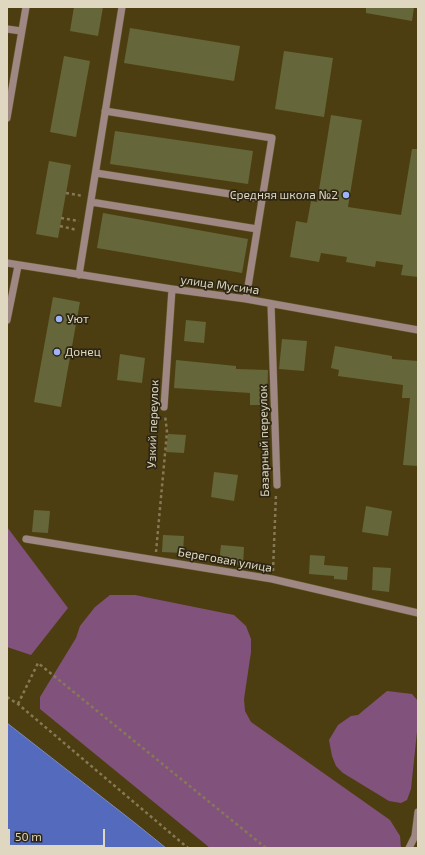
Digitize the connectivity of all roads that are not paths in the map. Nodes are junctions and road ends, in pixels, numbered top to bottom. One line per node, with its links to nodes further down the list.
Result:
1 (26, 7): 4 (street)
2 (122, 7): 5 (street)
3 (7, 29): 4 (street)
4 (21, 31): 6 (street)
5 (105, 111): 7 (street); 8 (street)
6 (7, 118)
7 (96, 173): 8 (street); 9 (street)
8 (262, 199): 10 (street)
9 (91, 200): 10 (street); 13 (street)
10 (257, 229): 15 (street)
11 (7, 263): 12 (street, улица Мусина)
12 (18, 266): 13 (street, улица Мусина); 17 (street)
13 (79, 275): 14 (street, улица Мусина)
14 (172, 289): 15 (street, улица Мусина); 19 (street, Узкий переулок)
15 (246, 299): 16 (street, улица Мусина)
16 (271, 304): 18 (street, улица Мусина); 20 (street, Базарный переулок)
17 (7, 320)
18 (418, 330)
19 (164, 407)
20 (277, 485)
21 (26, 539): 22 (street, Береговая улица)
22 (418, 613)
23 (418, 812): 24 (street)
24 (416, 837): 25 (street)
25 (409, 848)

